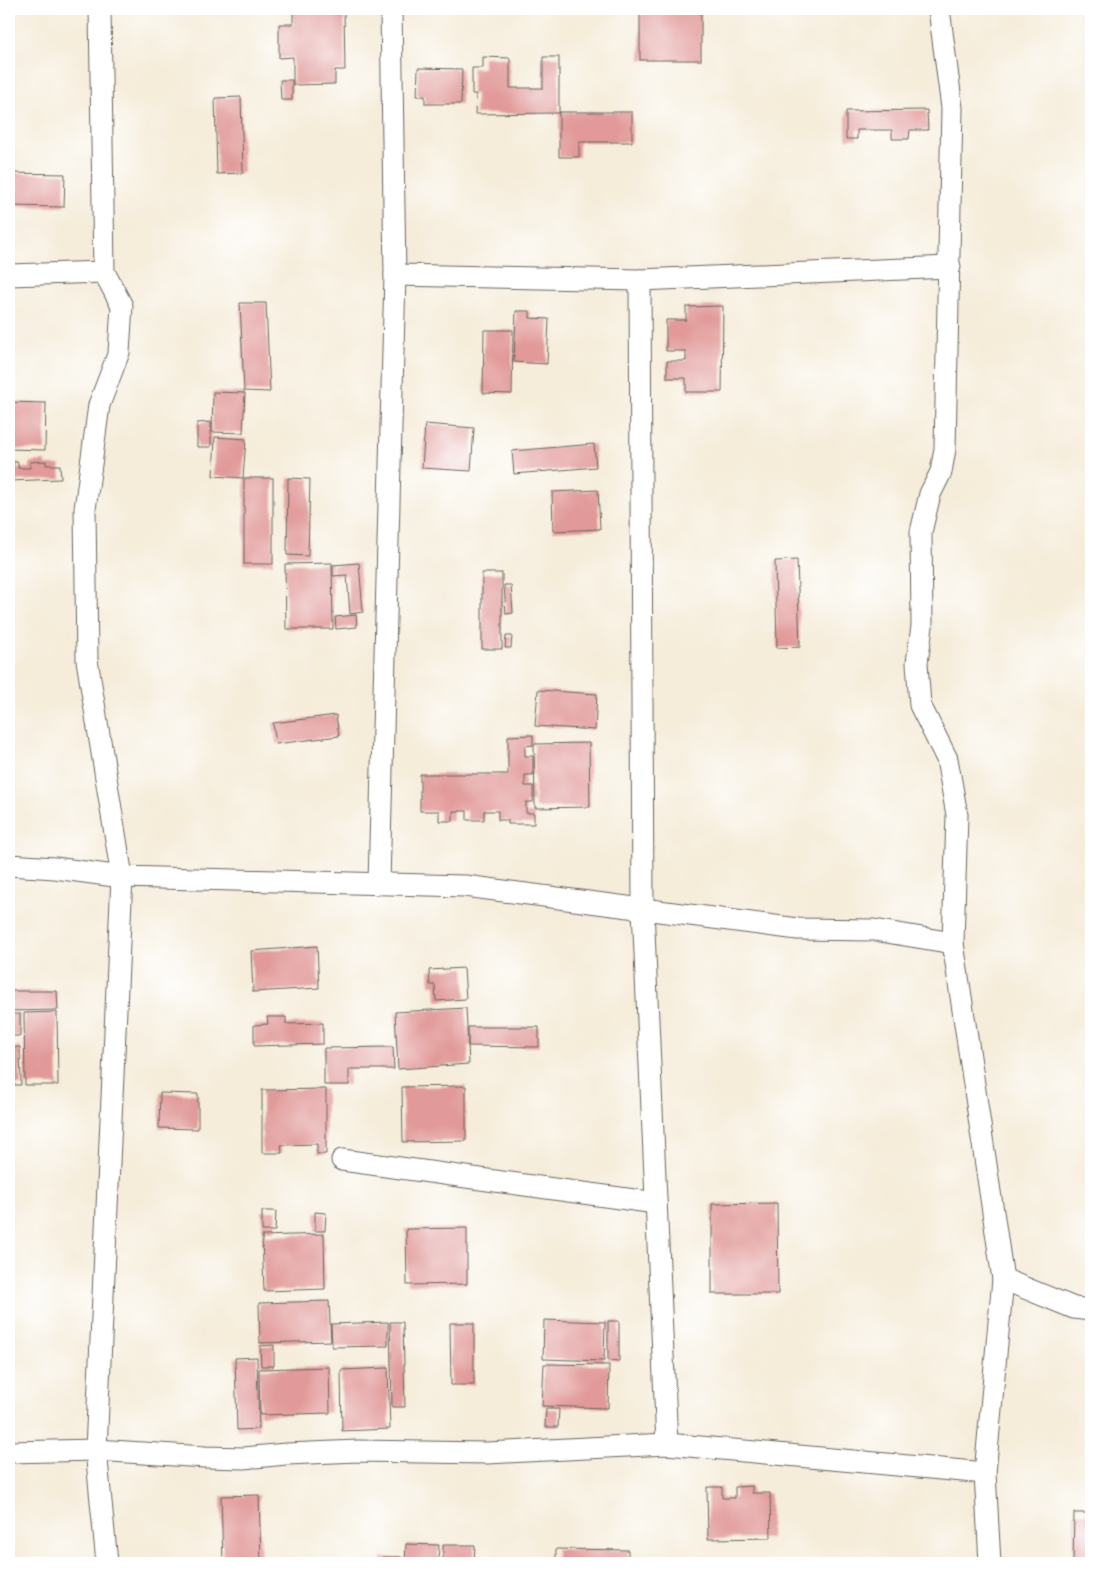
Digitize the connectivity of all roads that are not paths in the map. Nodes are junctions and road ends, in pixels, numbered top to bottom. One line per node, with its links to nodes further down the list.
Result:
1 (100, 9): 5 (street)
2 (391, 9): 7 (street)
3 (939, 9): 4 (street)
4 (950, 267): 8 (street); 13 (street)
5 (104, 272): 6 (street); 10 (street)
6 (9, 275)
7 (395, 275): 8 (street); 11 (street)
8 (640, 280): 12 (street)
9 (9, 865): 10 (street)
10 (122, 877): 11 (street); 19 (street)
11 (379, 883): 12 (street)
12 (642, 909): 13 (street); 15 (street)
13 (954, 943): 16 (street)
14 (342, 1160): 15 (street)
15 (656, 1203): 18 (street)
16 (1003, 1279): 17 (street); 21 (street)
17 (1091, 1310)
18 (667, 1444): 19 (street); 21 (street)
19 (96, 1450): 20 (street); 22 (street)
20 (9, 1452)
21 (985, 1473): 23 (street)
22 (107, 1563)
23 (990, 1563)

